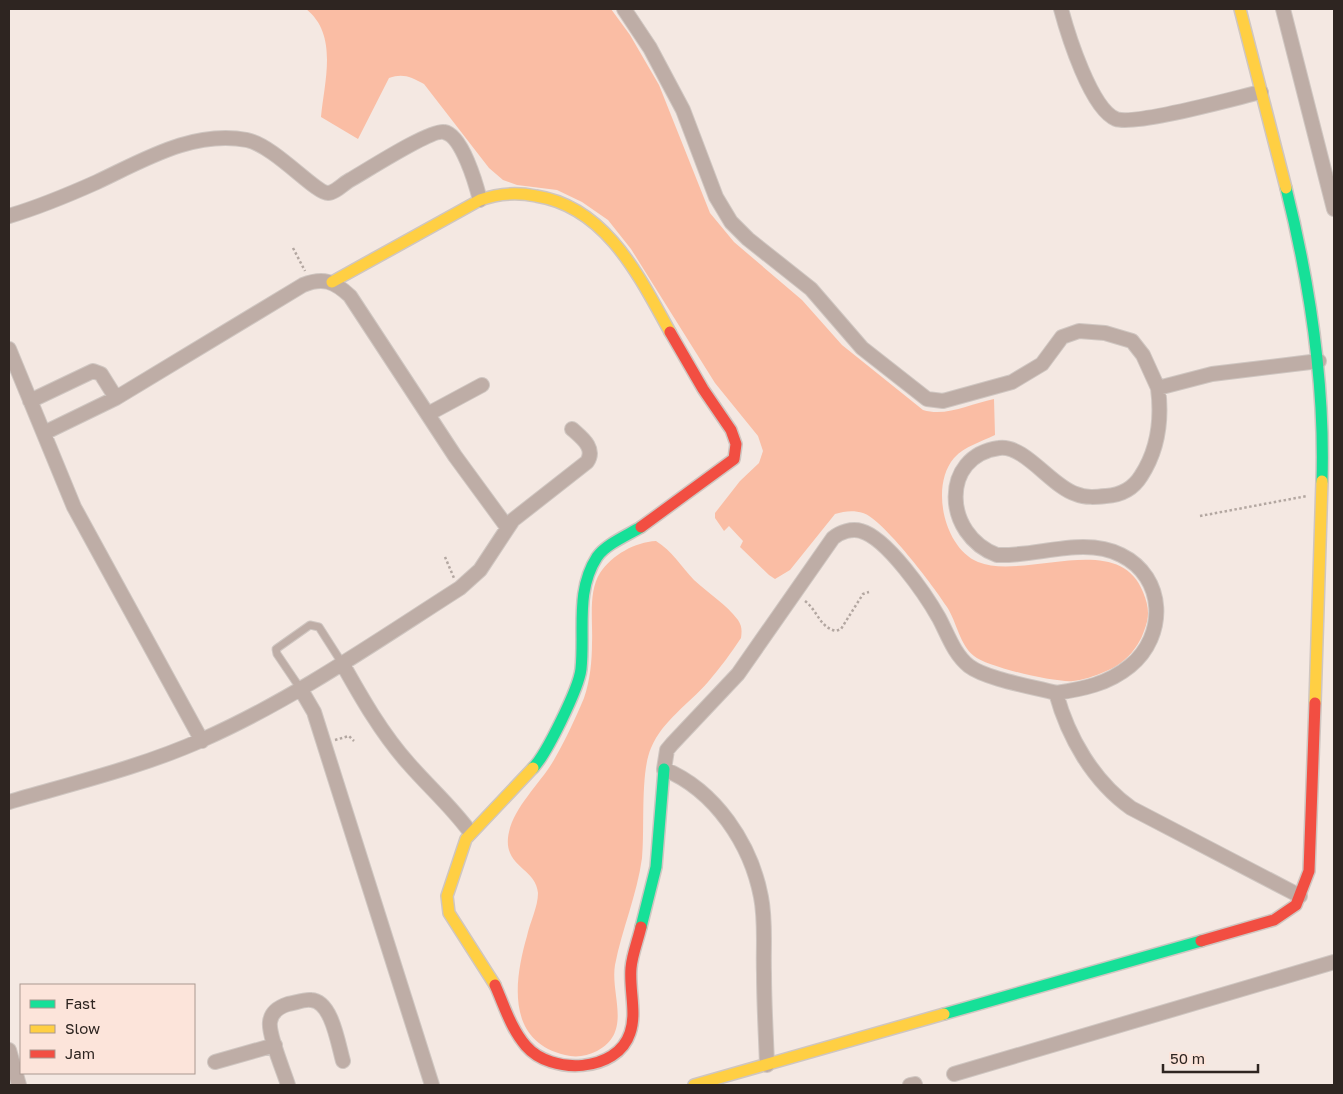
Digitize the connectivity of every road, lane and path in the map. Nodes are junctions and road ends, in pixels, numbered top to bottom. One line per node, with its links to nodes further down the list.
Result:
1 (624, 9): 15 (street)
2 (1061, 9): 5 (street)
3 (1240, 9): 5 (street)
4 (1283, 9): 7 (street)
5 (1261, 92): 13 (street)
6 (480, 200): 8 (street); 11 (street); 36 (street)
7 (1334, 209)
8 (9, 216)
9 (293, 248): 10 (path)
10 (310, 282): 11 (street); 16 (street)
11 (332, 282): 18 (street)
12 (9, 349): 17 (street)
13 (1319, 361): 15 (street); 21 (street)
14 (482, 385): 18 (street)
15 (1158, 388): 30 (street)
16 (116, 398): 17 (street); 20 (street)
17 (30, 401): 20 (street)
18 (428, 414): 23 (street)
19 (572, 429): 23 (street)
20 (44, 433): 31 (street)
21 (1321, 493): 22 (path); 37 (street)
22 (1200, 516)
23 (507, 527): 25 (street)
24 (445, 556): 25 (path)
25 (460, 588): 28 (street)
26 (869, 592): 27 (path)
27 (793, 595): 30 (street); 34 (street)
28 (342, 663): 29 (street); 29 (lane); 36 (street)
29 (300, 688): 31 (street); 33 (street)
30 (1056, 693): 37 (street)
31 (202, 740): 35 (street)
32 (354, 741): 33 (path)
33 (324, 743): 47 (street)
34 (664, 769): 36 (street); 43 (street)
35 (9, 802)
36 (470, 832)
37 (1300, 896): 43 (street)
38 (1334, 962): 44 (street)
39 (275, 1045): 41 (street); 42 (street); 46 (street)
40 (9, 1050): 45 (street)
41 (343, 1061)
42 (215, 1062)
43 (767, 1065): 48 (street)
44 (954, 1074)
45 (19, 1085)
46 (288, 1085)
47 (432, 1085)
48 (694, 1085)

